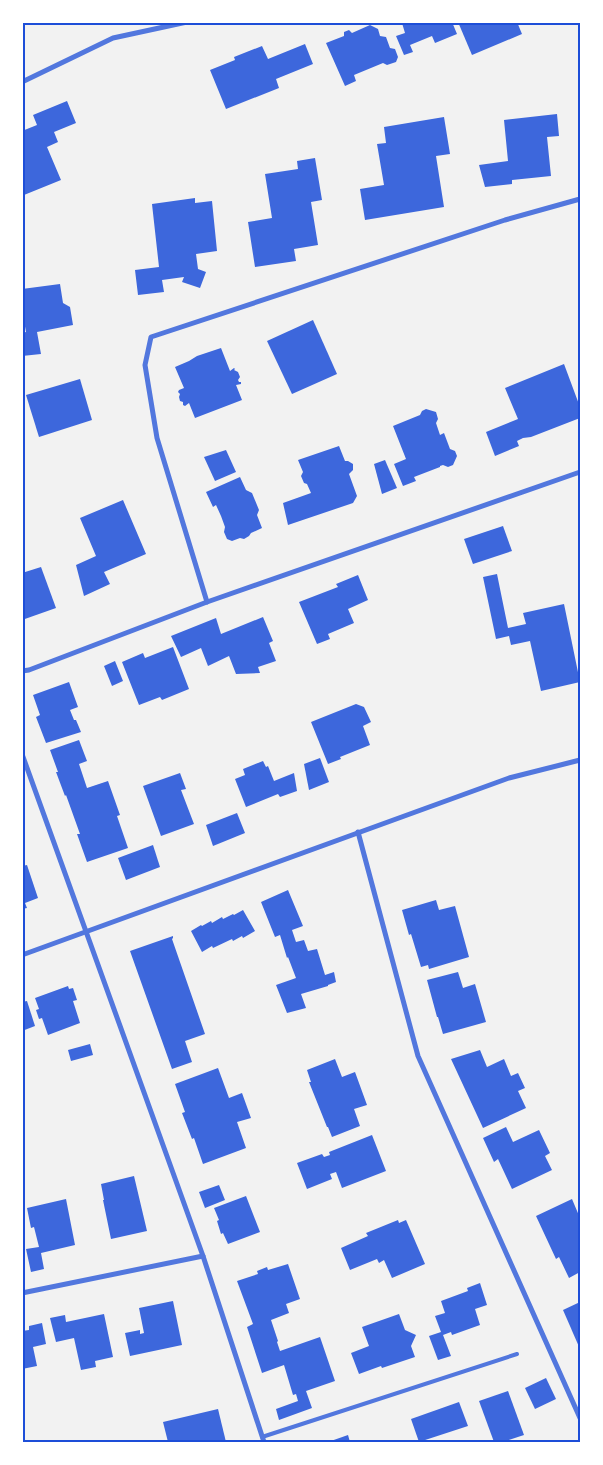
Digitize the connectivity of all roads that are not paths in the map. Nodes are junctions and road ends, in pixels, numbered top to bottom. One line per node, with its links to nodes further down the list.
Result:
1 (186, 22): 2 (street)
2 (22, 82)
3 (580, 199): 5 (street)
4 (580, 472): 5 (street)
5 (207, 602): 6 (street)
6 (22, 671)
7 (22, 754): 10 (street)
8 (580, 760): 9 (street)
9 (358, 832): 10 (street); 15 (street)
10 (87, 932): 11 (street); 12 (street)
11 (22, 955)
12 (203, 1256): 13 (street); 16 (street)
13 (22, 1293)
14 (517, 1354): 16 (lane)
15 (580, 1418)
16 (263, 1440)

